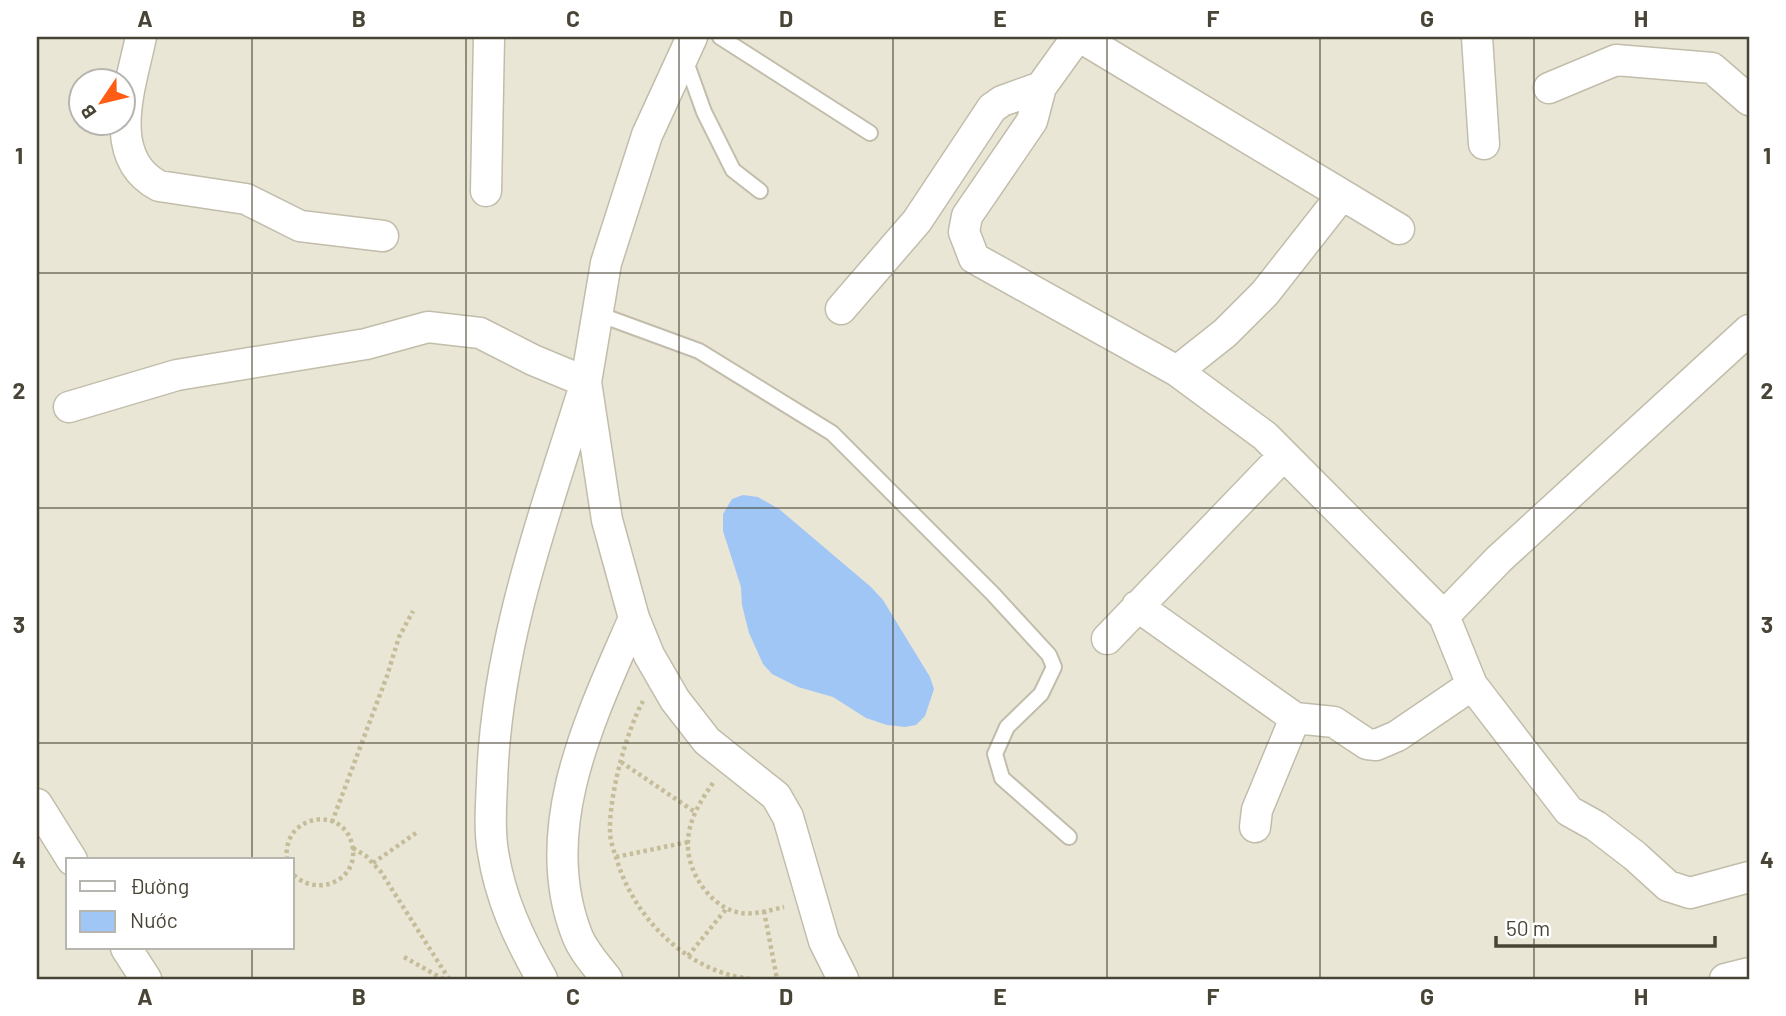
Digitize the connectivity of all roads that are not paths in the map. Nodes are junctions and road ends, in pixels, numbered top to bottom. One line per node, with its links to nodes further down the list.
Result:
1 (141, 37): 16 (street)
2 (489, 37): 12 (street)
3 (720, 37): 10 (lane)
4 (1078, 37): 7 (street); 14 (street)
5 (1477, 37): 11 (street)
6 (688, 45): 13 (lane); 18 (street)
7 (1041, 87): 17 (street); 20 (street)
8 (1549, 88): 9 (street)
9 (1749, 100)
10 (870, 133)
11 (1484, 144)
12 (486, 191)
13 (760, 191)
14 (1342, 195): 15 (street); 20 (street)
15 (1399, 229)
16 (383, 236)
17 (841, 309)
18 (596, 328): 21 (street); 32 (lane)
19 (1749, 330): 25 (street)
20 (1177, 371): 23 (street)
21 (586, 382): 22 (street); 26 (street); 38 (street)
22 (69, 407)
23 (1284, 455): 24 (street); 25 (street)
24 (1137, 606): 27 (street); 29 (street)
25 (1444, 617): 28 (street)
26 (634, 618): 39 (street); 40 (street)
27 (1107, 639)
28 (1472, 685): 29 (street); 34 (street)
29 (1295, 719): 31 (street)
30 (37, 804): 33 (street)
31 (1255, 827)
32 (1069, 836)
33 (71, 858)
34 (1749, 877)
35 (127, 950): 37 (street)
36 (1749, 973): 41 (street)
37 (146, 979)
38 (542, 979)
39 (607, 979)
40 (843, 979)
41 (1725, 979)

